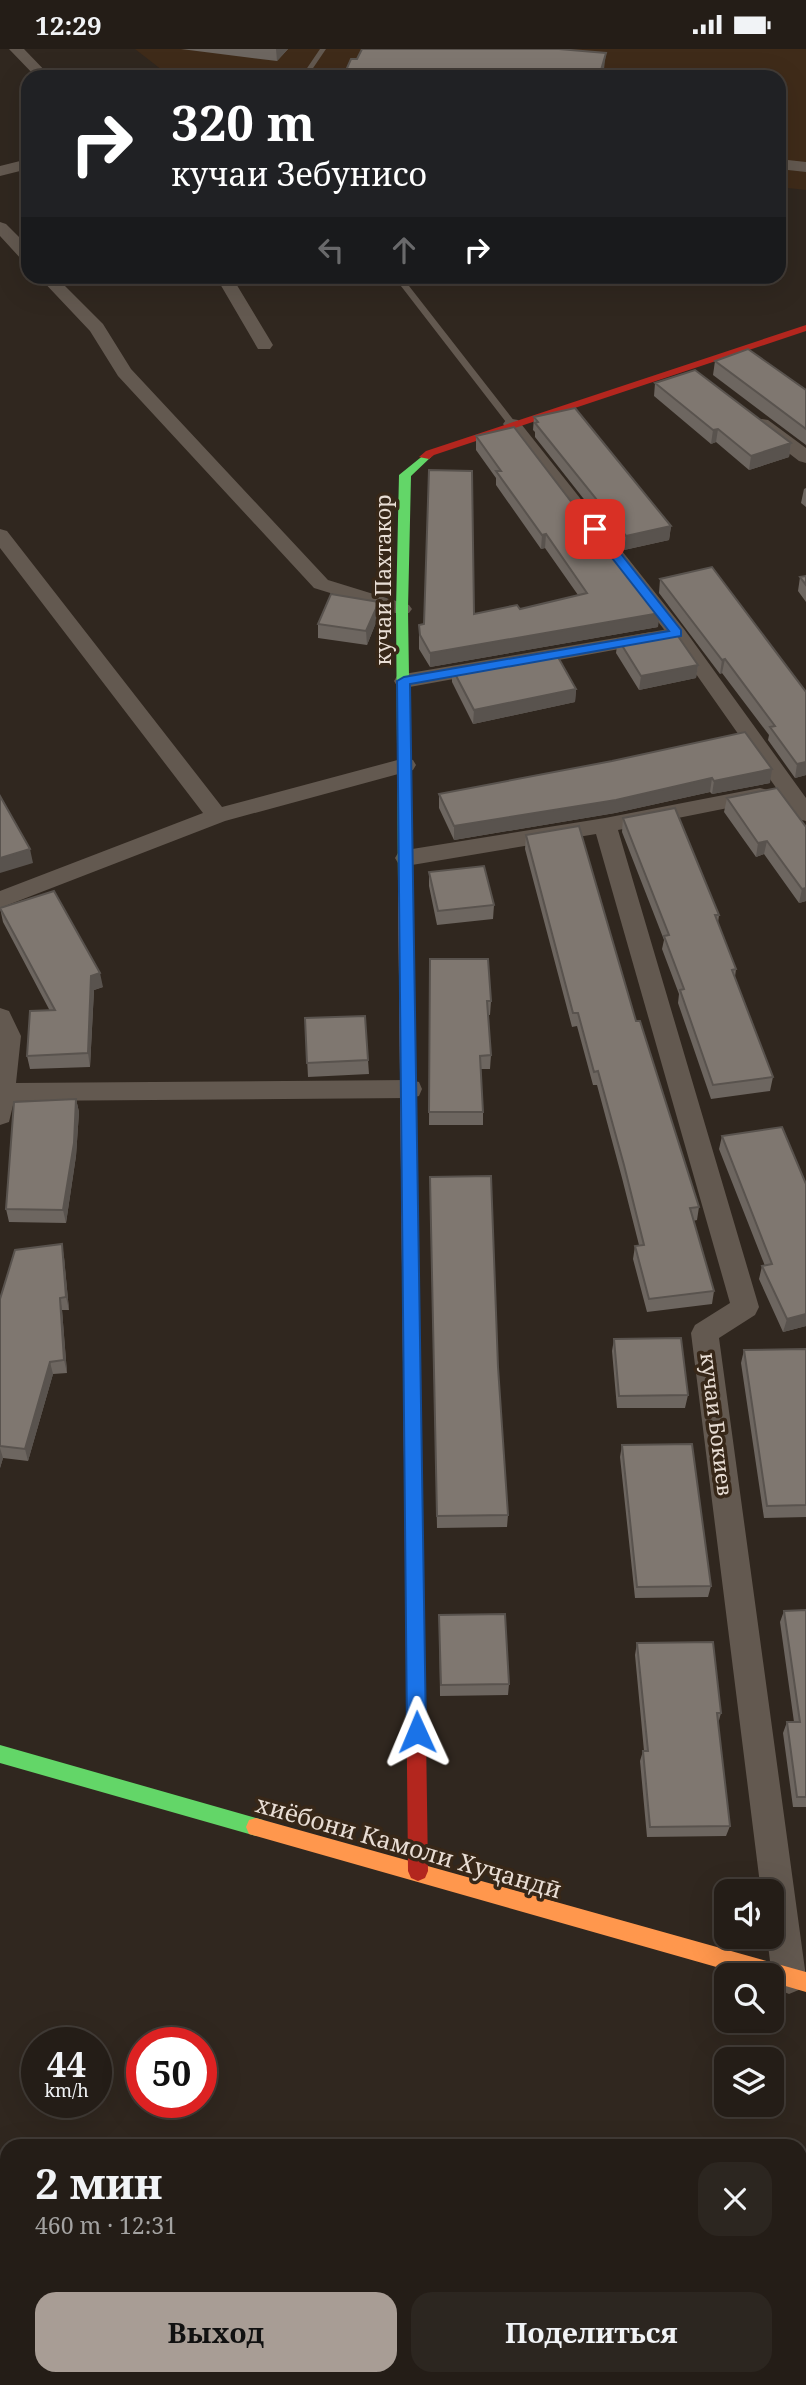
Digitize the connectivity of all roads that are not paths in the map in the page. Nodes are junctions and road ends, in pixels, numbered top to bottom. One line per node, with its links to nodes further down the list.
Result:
1 (16, 49): 3 (street)
2 (323, 49): 4 (lane)
3 (37, 70)
4 (309, 70)
5 (786, 165): 7 (street)
6 (21, 166): 8 (street)
7 (806, 167)
8 (0, 171)
9 (0, 227): 10 (street)
10 (21, 249)
11 (54, 284): 22 (street)
12 (228, 284): 15 (street)
13 (403, 284): 19 (lane)
14 (806, 328): 16 (main road, кучаи Пахтакор)
15 (264, 345)
16 (688, 368): 17 (street); 19 (main road, кучаи Пахтакор)
17 (708, 384)
18 (749, 414): 20 (street)
19 (512, 424): 22 (main road, кучаи Пахтакор); 23 (street)
20 (806, 457)
21 (0, 535): 28 (street)
22 (402, 609): 24 (main road, кучаи Пахтакор)
23 (677, 633): 24 (street); 26 (street)
24 (404, 681): 25 (main road, кучаи Пахтакор)
25 (405, 765): 28 (street); 30 (main road, кучаи Пахтакор)
26 (796, 788): 27 (street); 29 (street)
27 (806, 814)
28 (217, 817): 31 (street)
29 (605, 825): 30 (street); 37 (street, кучаи Бокиев)
30 (407, 858): 33 (main road, кучаи Пахтакор)
31 (0, 900)
32 (0, 1017): 34 (street)
33 (410, 1089): 34 (street); 36 (main road, кучаи Пахтакор)
34 (1, 1104)
35 (0, 1754): 36 (main road, хиёбони Камоли Хуҷандӣ)
36 (418, 1871): 37 (main road, хиёбони Камоли Хуҷандӣ)
37 (798, 1980)

